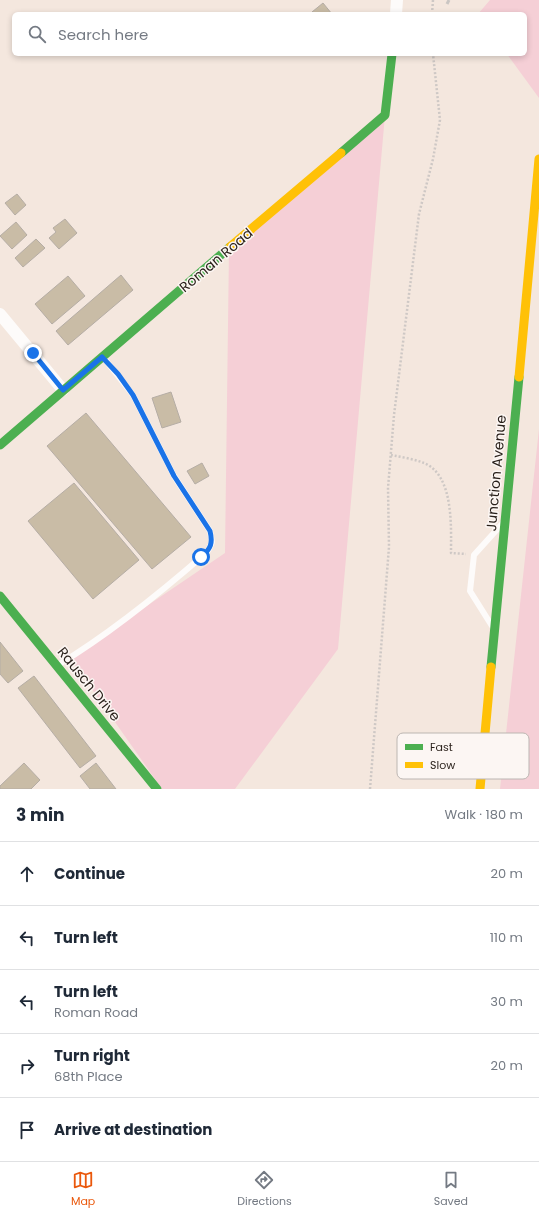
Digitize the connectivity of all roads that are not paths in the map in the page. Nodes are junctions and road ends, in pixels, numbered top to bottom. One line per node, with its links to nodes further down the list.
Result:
1 (397, 0): 2 (street)
2 (396, 12)
3 (392, 56): 6 (street, Roman Road)
4 (539, 159): 9 (street, Junction Avenue)
5 (0, 314): 7 (street)
6 (102, 357): 7 (street, Roman Road); 12 (lane)
7 (63, 390): 8 (street, Roman Road)
8 (0, 445)
9 (505, 520): 11 (street, Junction Avenue); 11 (lane)
10 (0, 596): 12 (street, Rausch Drive)
11 (495, 630): 13 (street, Junction Avenue)
12 (57, 666): 15 (street, Rausch Drive)
13 (485, 733)
14 (481, 779): 16 (street, Junction Avenue)
15 (157, 789)
16 (480, 789)

